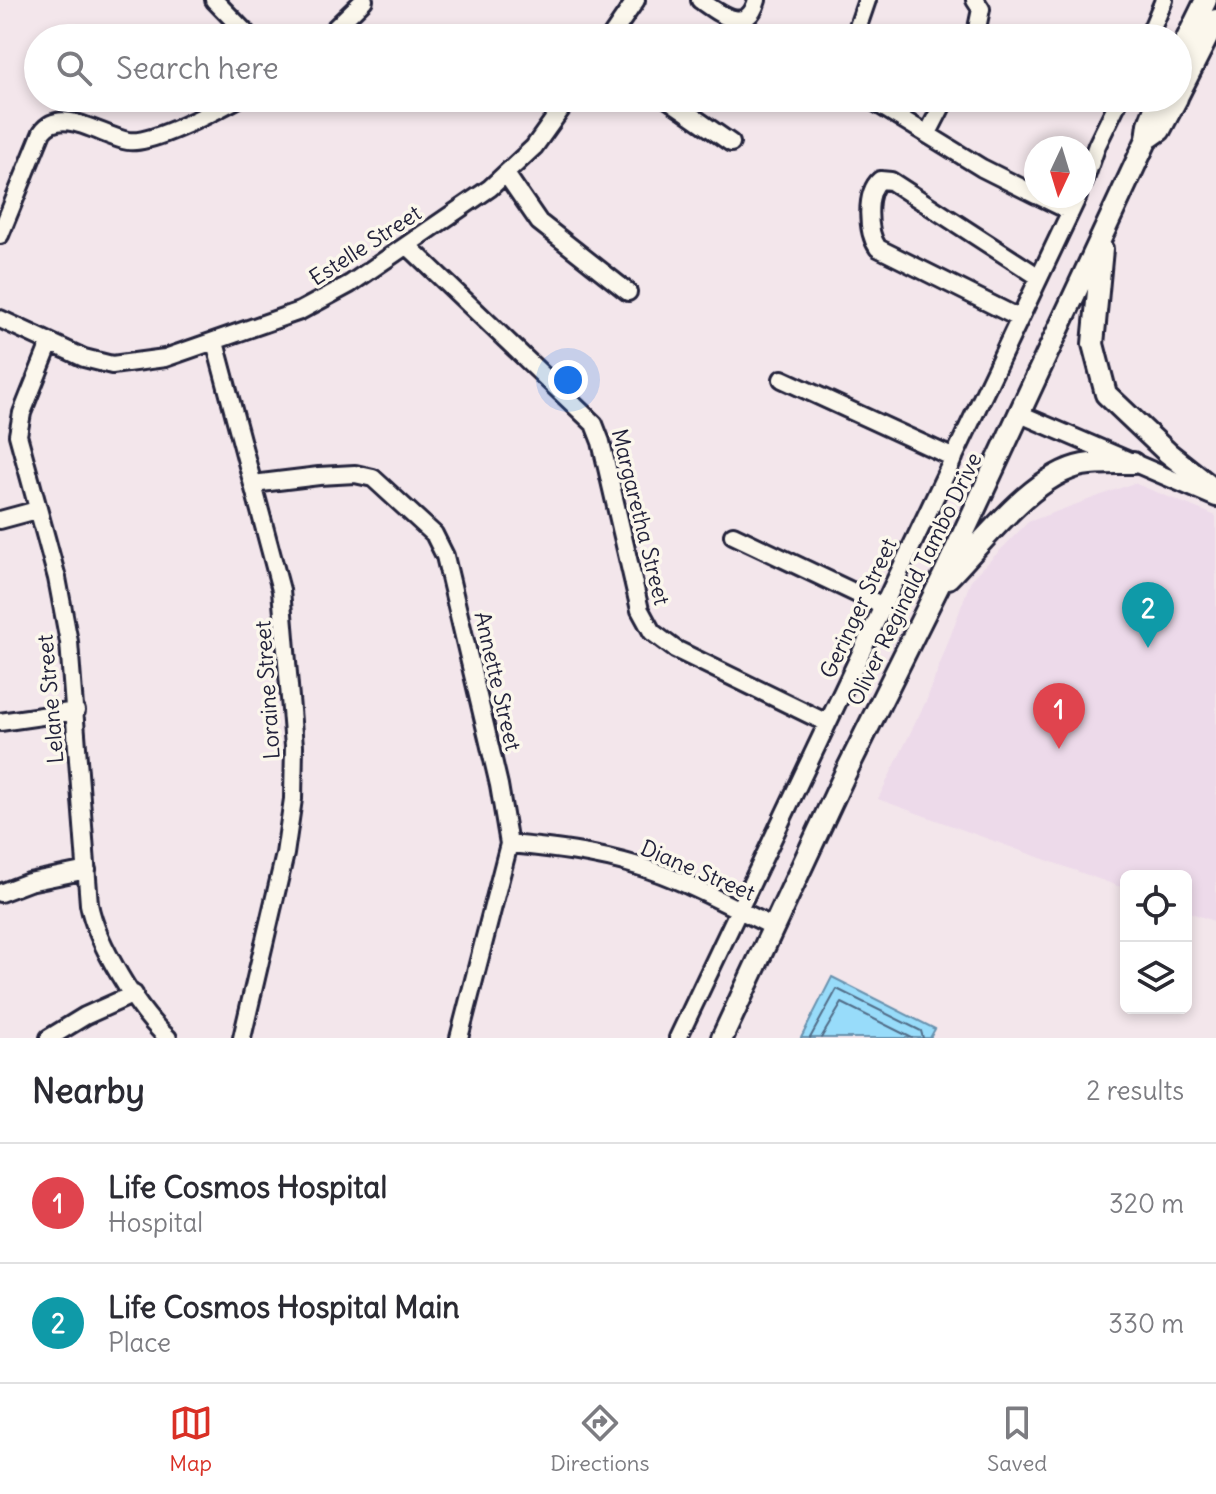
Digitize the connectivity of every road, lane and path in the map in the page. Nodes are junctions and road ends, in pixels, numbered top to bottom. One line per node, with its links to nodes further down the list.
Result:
1 (214, 0): 11 (street)
2 (364, 0): 12 (street)
3 (636, 0): 13 (street)
4 (700, 0): 5 (street)
5 (757, 0)
6 (867, 0): 14 (street)
7 (975, 0): 15 (street)
8 (1164, 0): 16 (street)
9 (1206, 0): 17 (main road)
10 (1216, 20): 18 (main road, Oliver Reginald Tambo Drive)
11 (237, 24)
12 (339, 24)
13 (620, 24)
14 (859, 24)
15 (978, 24)
16 (1154, 24)
17 (1192, 28)
18 (1192, 67)
19 (210, 112): 35 (street)
20 (559, 112): 31 (street, Estelle Street)
21 (686, 112): 29 (street)
22 (892, 112): 27 (street)
23 (939, 112): 27 (street)
24 (1113, 112): 30 (street)
25 (1154, 112): 28 (main road, Oliver Reginald Tambo Drive)
26 (1169, 112): 28 (main road, Oliver Reginald Tambo Drive)
27 (928, 133): 32 (street)
28 (1147, 139): 34 (main road, Oliver Reginald Tambo Drive)
29 (731, 143)
30 (1096, 148)
31 (506, 174): 36 (street, Estelle Street); 38 (street)
32 (1024, 189)
33 (1072, 208): 37 (street, Geringer Street)
34 (1103, 234): 44 (main road, Oliver Reginald Tambo Drive); 48 (main road)
35 (0, 235)
36 (407, 245): 41 (street, Estelle Street); 57 (street, Margaretha Street)
37 (1039, 277): 39 (street, Geringer Street); 39 (street)
38 (628, 292)
39 (1019, 318): 45 (street, Geringer Street)
40 (0, 319): 42 (street, Estelle Street)
41 (215, 342): 42 (street, Estelle Street); 47 (street, Loraine Street)
42 (50, 343): 50 (street, Lelane Street)
43 (782, 379): 45 (street)
44 (1020, 414): 46 (street); 53 (main road, Oliver Reginald Tambo Drive)
45 (954, 458): 54 (street, Geringer Street)
46 (1133, 463): 49 (street); 53 (main road)
47 (253, 484): 58 (street, Annette Street); 66 (street, Loraine Street)
48 (1216, 491)
49 (1216, 498)
50 (37, 510): 51 (street); 55 (street, Lelane Street)
51 (0, 520)
52 (733, 535): 54 (street)
53 (937, 589): 62 (main road, Oliver Reginald Tambo Drive)
54 (883, 606): 57 (street, Geringer Street)
55 (76, 711): 56 (street); 59 (street, Lelane Street)
56 (0, 722)
57 (827, 723): 61 (street, Geringer Street)
58 (509, 844): 61 (street, Diane Street); 67 (street, Annette Street)
59 (87, 870): 60 (street); 63 (street, Lelane Street)
60 (0, 893)
61 (738, 910): 62 (street, Diane Street); 68 (street, Geringer Street)
62 (774, 927): 69 (main road, Oliver Reginald Tambo Drive)
63 (134, 994): 64 (street); 65 (street, Lelane Street)
64 (49, 1038)
65 (168, 1038)
66 (242, 1038)
67 (459, 1038)
68 (678, 1038)
69 (722, 1038)

